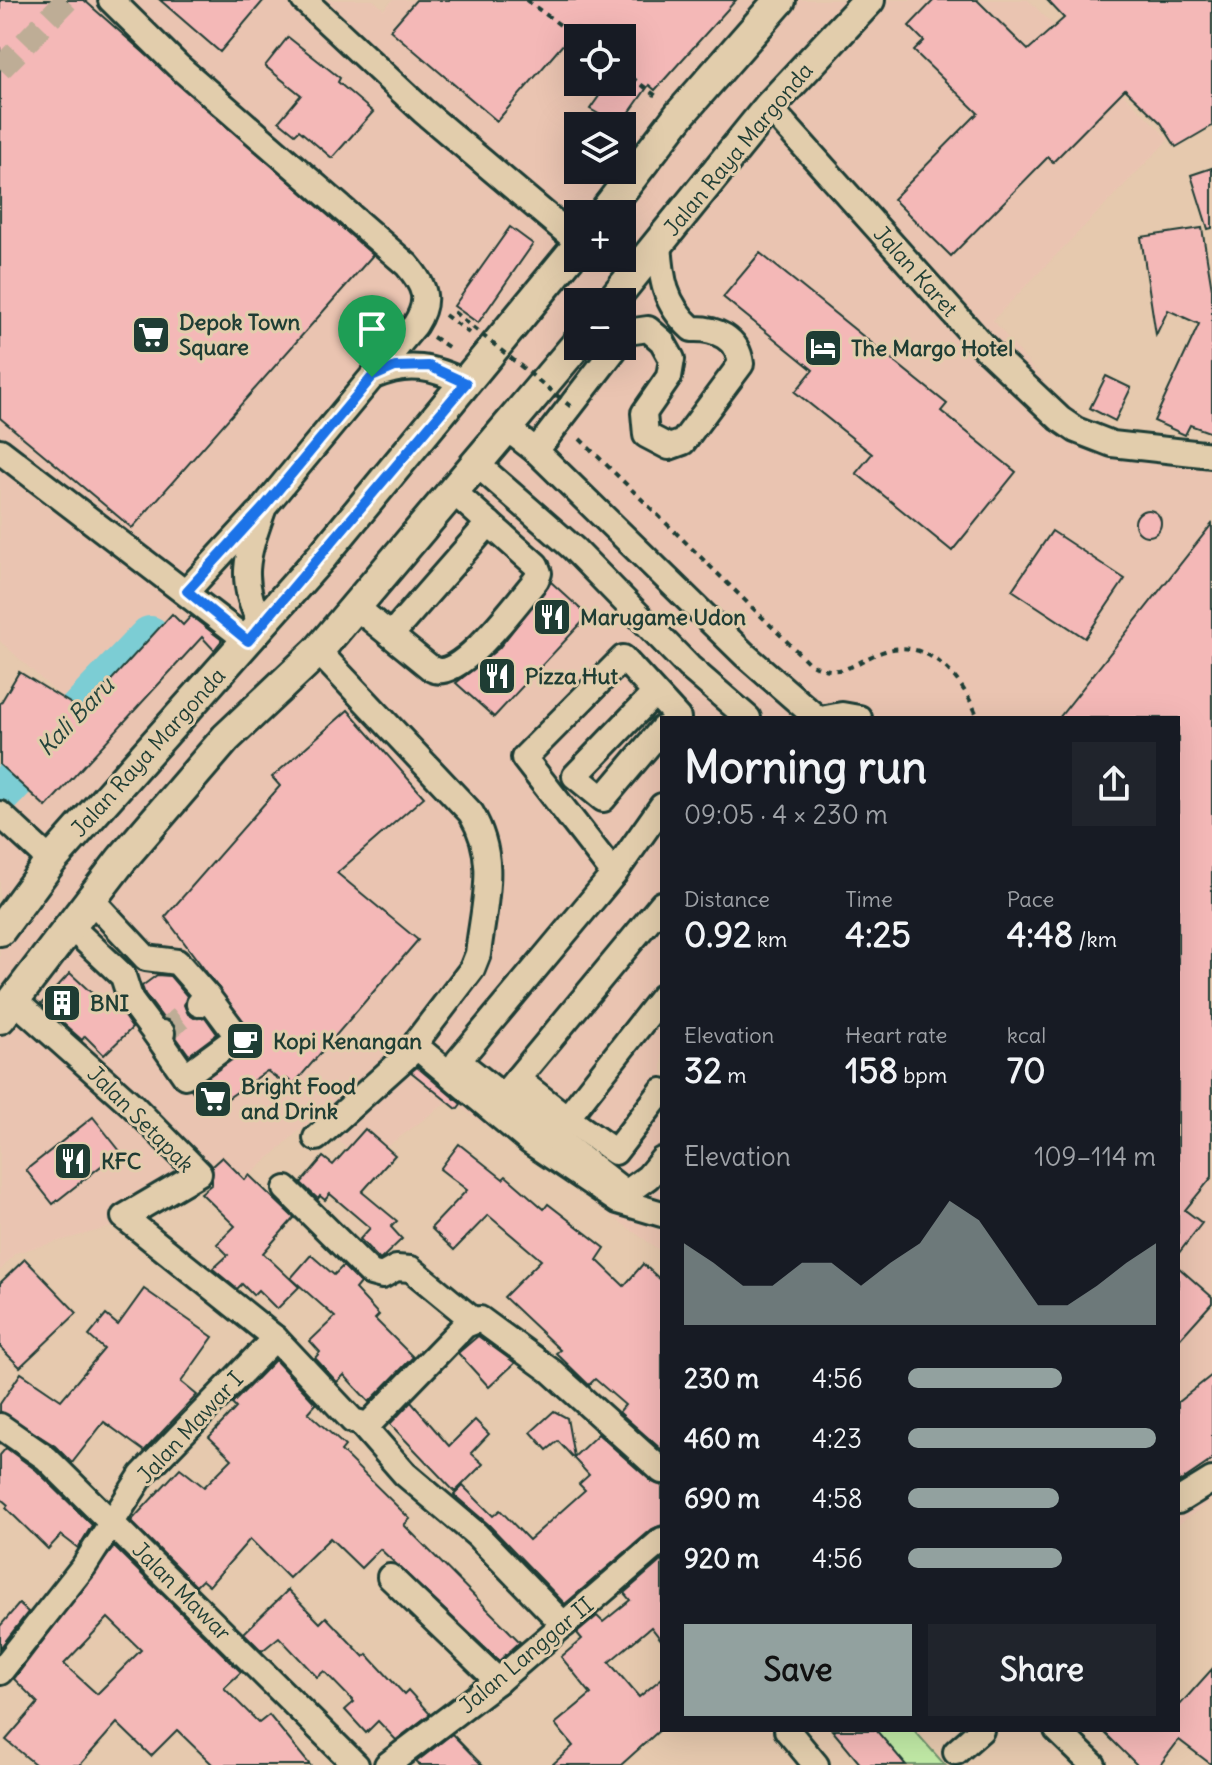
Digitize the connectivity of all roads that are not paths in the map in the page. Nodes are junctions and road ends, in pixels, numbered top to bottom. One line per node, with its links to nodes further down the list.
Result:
1 (111, 0): 14 (street)
2 (304, 0): 7 (street)
3 (780, 0): 6 (main road)
4 (869, 0): 5 (main road, Jalan Raya Margonda)
5 (769, 107): 8 (main road, Jalan Raya Margonda); 19 (street, Jalan Karet)
6 (614, 200)
7 (564, 232)
8 (659, 242): 10 (main road, Jalan Raya Margonda); 11 (street)
9 (564, 261): 15 (main road, Jalan Raya Margonda)
10 (622, 288)
11 (636, 331)
12 (564, 360): 16 (main road)
13 (606, 360): 17 (street)
14 (372, 377): 15 (street); 22 (street)
15 (466, 383): 26 (main road, Jalan Raya Margonda)
16 (516, 420): 17 (street); 20 (main road)
17 (543, 442): 33 (street)
18 (0, 451): 24 (street)
19 (1212, 455)
20 (478, 465): 21 (main road); 29 (street)
21 (455, 493): 23 (street); 25 (main road)
22 (264, 507): 24 (street); 26 (street)
23 (489, 523): 27 (street); 27 (street)
24 (187, 591): 26 (street)
25 (356, 607): 27 (street); 28 (main road)
26 (255, 633): 34 (main road, Jalan Raya Margonda)
27 (391, 635)
28 (318, 651): 36 (main road); 47 (street)
29 (677, 655): 30 (street); 32 (street)
30 (650, 690): 31 (street); 35 (street); 40 (street)
31 (668, 716)
32 (746, 716)
33 (815, 716)
34 (179, 717): 36 (main road); 39 (main road, Jalan Raya Margonda)
35 (660, 733)
36 (217, 750): 41 (main road)
37 (660, 809): 40 (street)
38 (0, 814): 39 (street)
39 (51, 861): 44 (main road, Jalan Raya Margonda)
40 (614, 874): 48 (street)
41 (90, 898): 43 (main road); 43 (street)
42 (660, 906): 48 (street)
43 (69, 925): 46 (main road)
44 (0, 930)
45 (660, 1000): 50 (street)
46 (7, 1009): 57 (street, Jalan Setapak)
47 (417, 1047): 51 (street); 55 (street)
48 (510, 1087): 50 (street); 53 (street)
49 (660, 1094): 52 (street)
50 (567, 1118): 52 (street)
51 (316, 1138)
52 (615, 1152): 53 (street)
53 (655, 1168)
54 (286, 1189): 56 (street)
55 (660, 1213)
56 (473, 1320): 59 (street); 60 (street)
57 (275, 1338): 59 (street); 63 (street, Jalan Mawar I)
58 (0, 1426): 63 (street, Jalan Mawar)
59 (363, 1426): 66 (street)
60 (660, 1469)
61 (1210, 1484): 62 (street)
62 (1180, 1500)
63 (112, 1522): 67 (street, Jalan Mawar I); 74 (street, Jalan Mawar)
64 (660, 1542): 66 (street, Jalan Langgar II)
65 (390, 1577): 68 (street)
66 (564, 1625): 68 (street, Jalan Langgar II)
67 (0, 1672)
68 (498, 1681): 75 (street, Jalan Langgar II)
69 (788, 1732): 73 (street)
70 (979, 1732): 72 (street)
71 (1059, 1732): 76 (street)
72 (956, 1752)
73 (811, 1763)
74 (356, 1765)
75 (387, 1765)
76 (1093, 1765)

